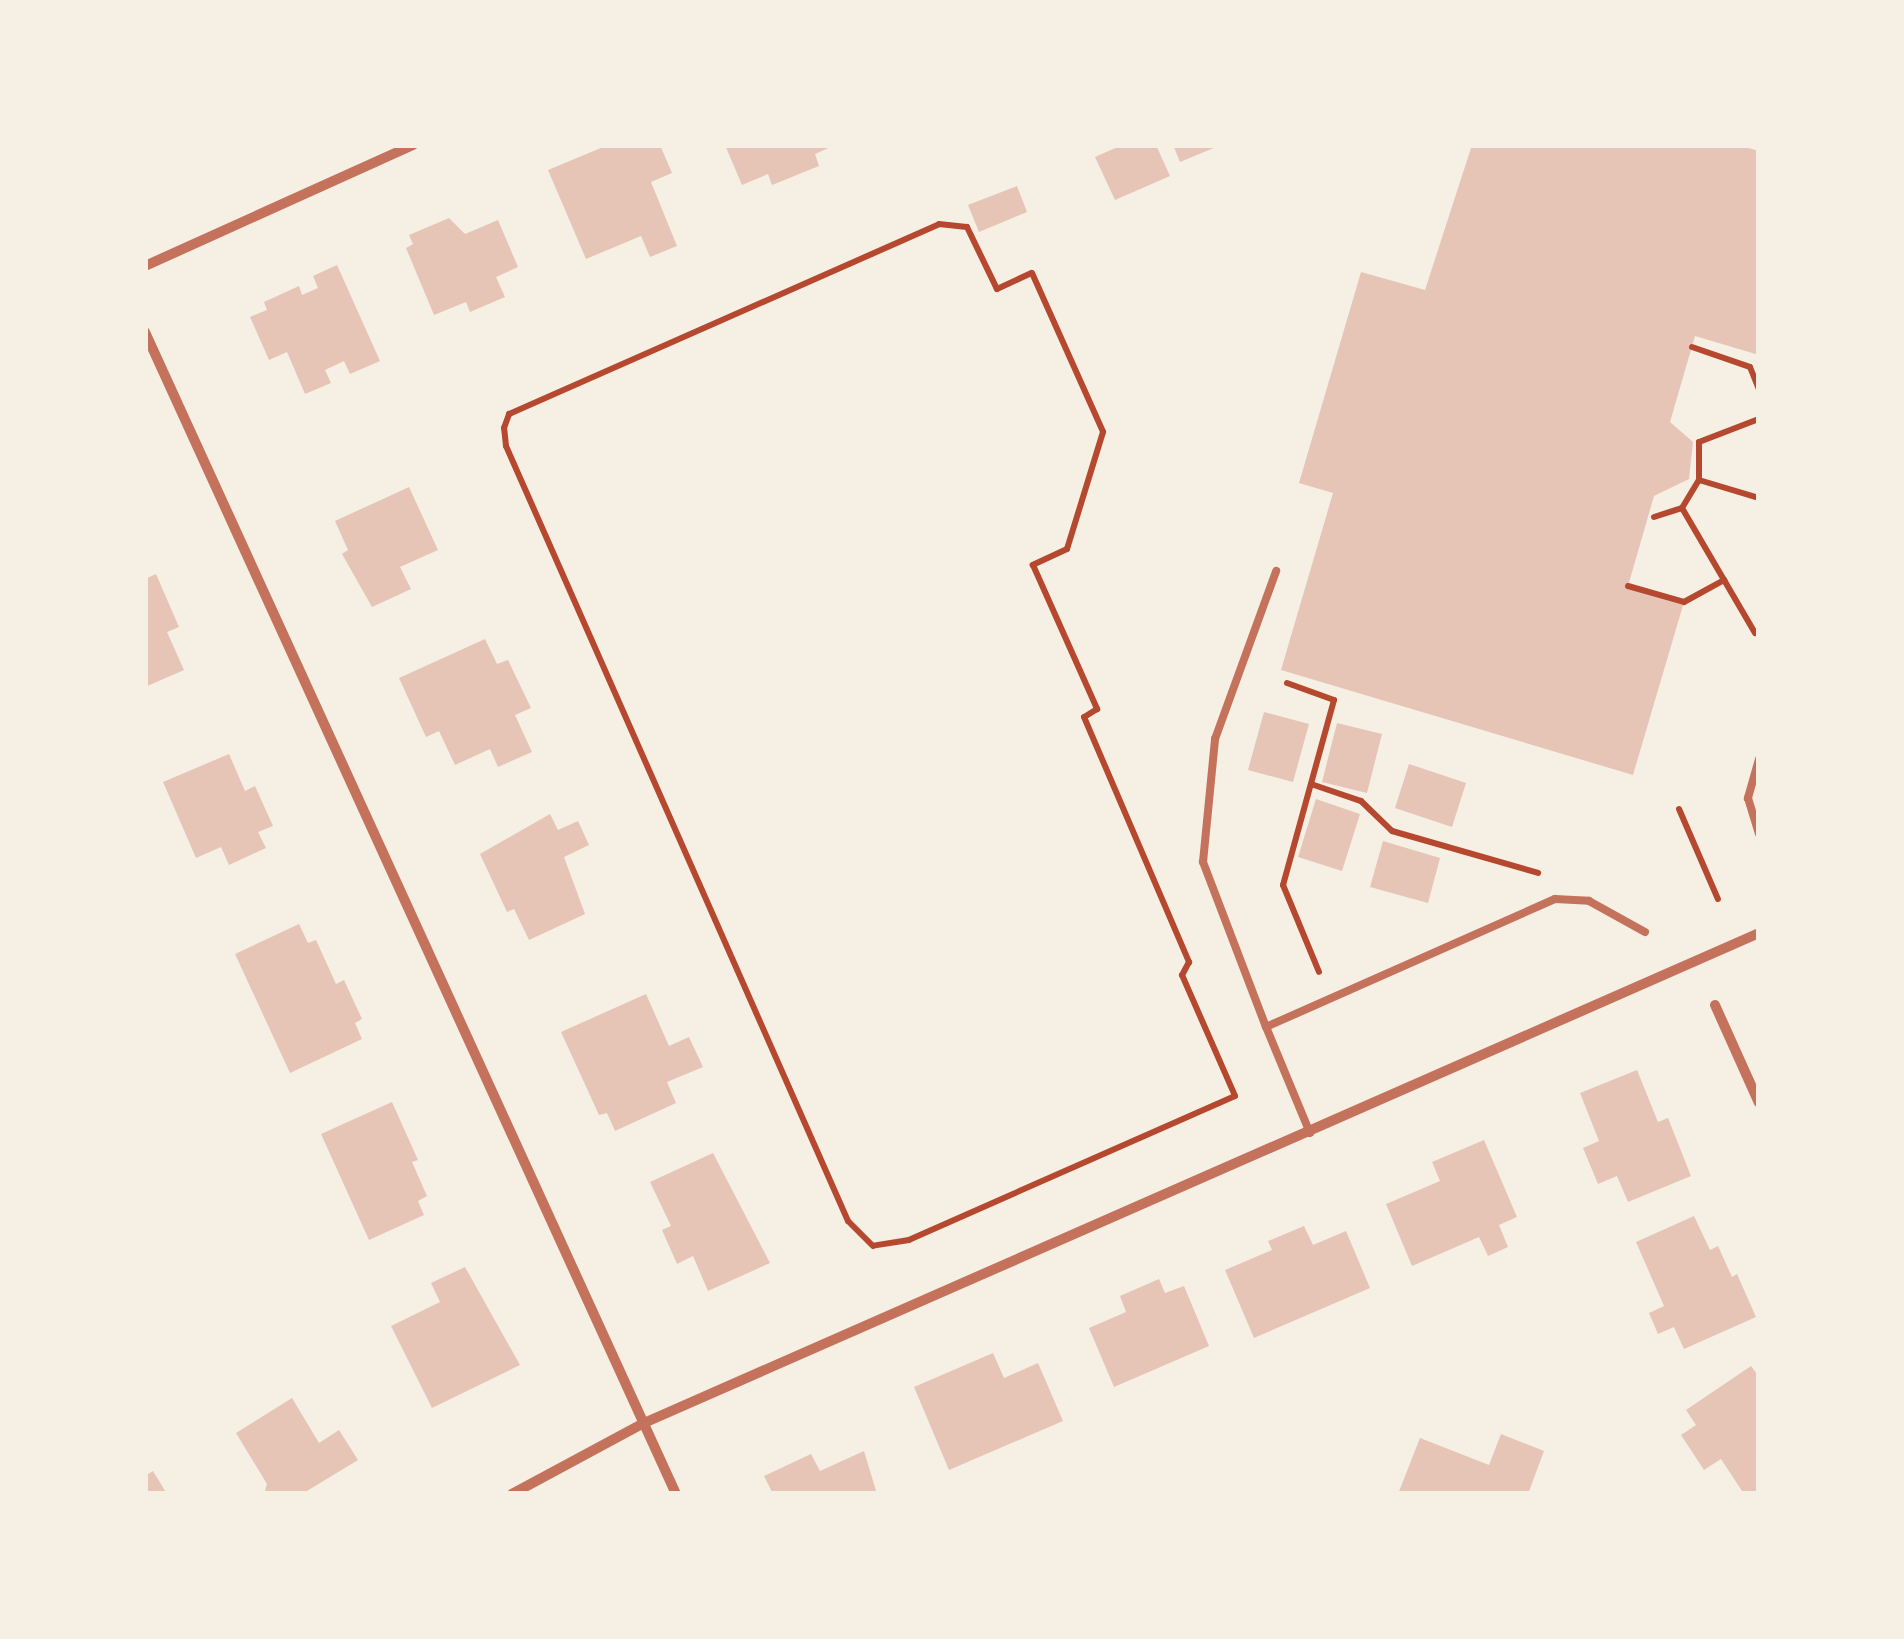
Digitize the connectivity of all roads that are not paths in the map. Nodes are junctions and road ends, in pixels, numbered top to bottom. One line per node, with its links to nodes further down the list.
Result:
1 (413, 145): 2 (street)
2 (145, 266)
3 (145, 332): 15 (street)
4 (1276, 571): 12 (lane)
5 (1759, 759): 7 (lane)
6 (1759, 794): 7 (lane)
7 (1748, 798): 8 (lane)
8 (1759, 834)
9 (1645, 932): 12 (lane)
10 (1759, 933): 14 (street)
11 (1714, 1005): 13 (street)
12 (1266, 1027): 14 (lane)
13 (1759, 1103)
14 (1310, 1132): 15 (street)
15 (644, 1424): 16 (street); 17 (street)
16 (512, 1494)
17 (676, 1494)

